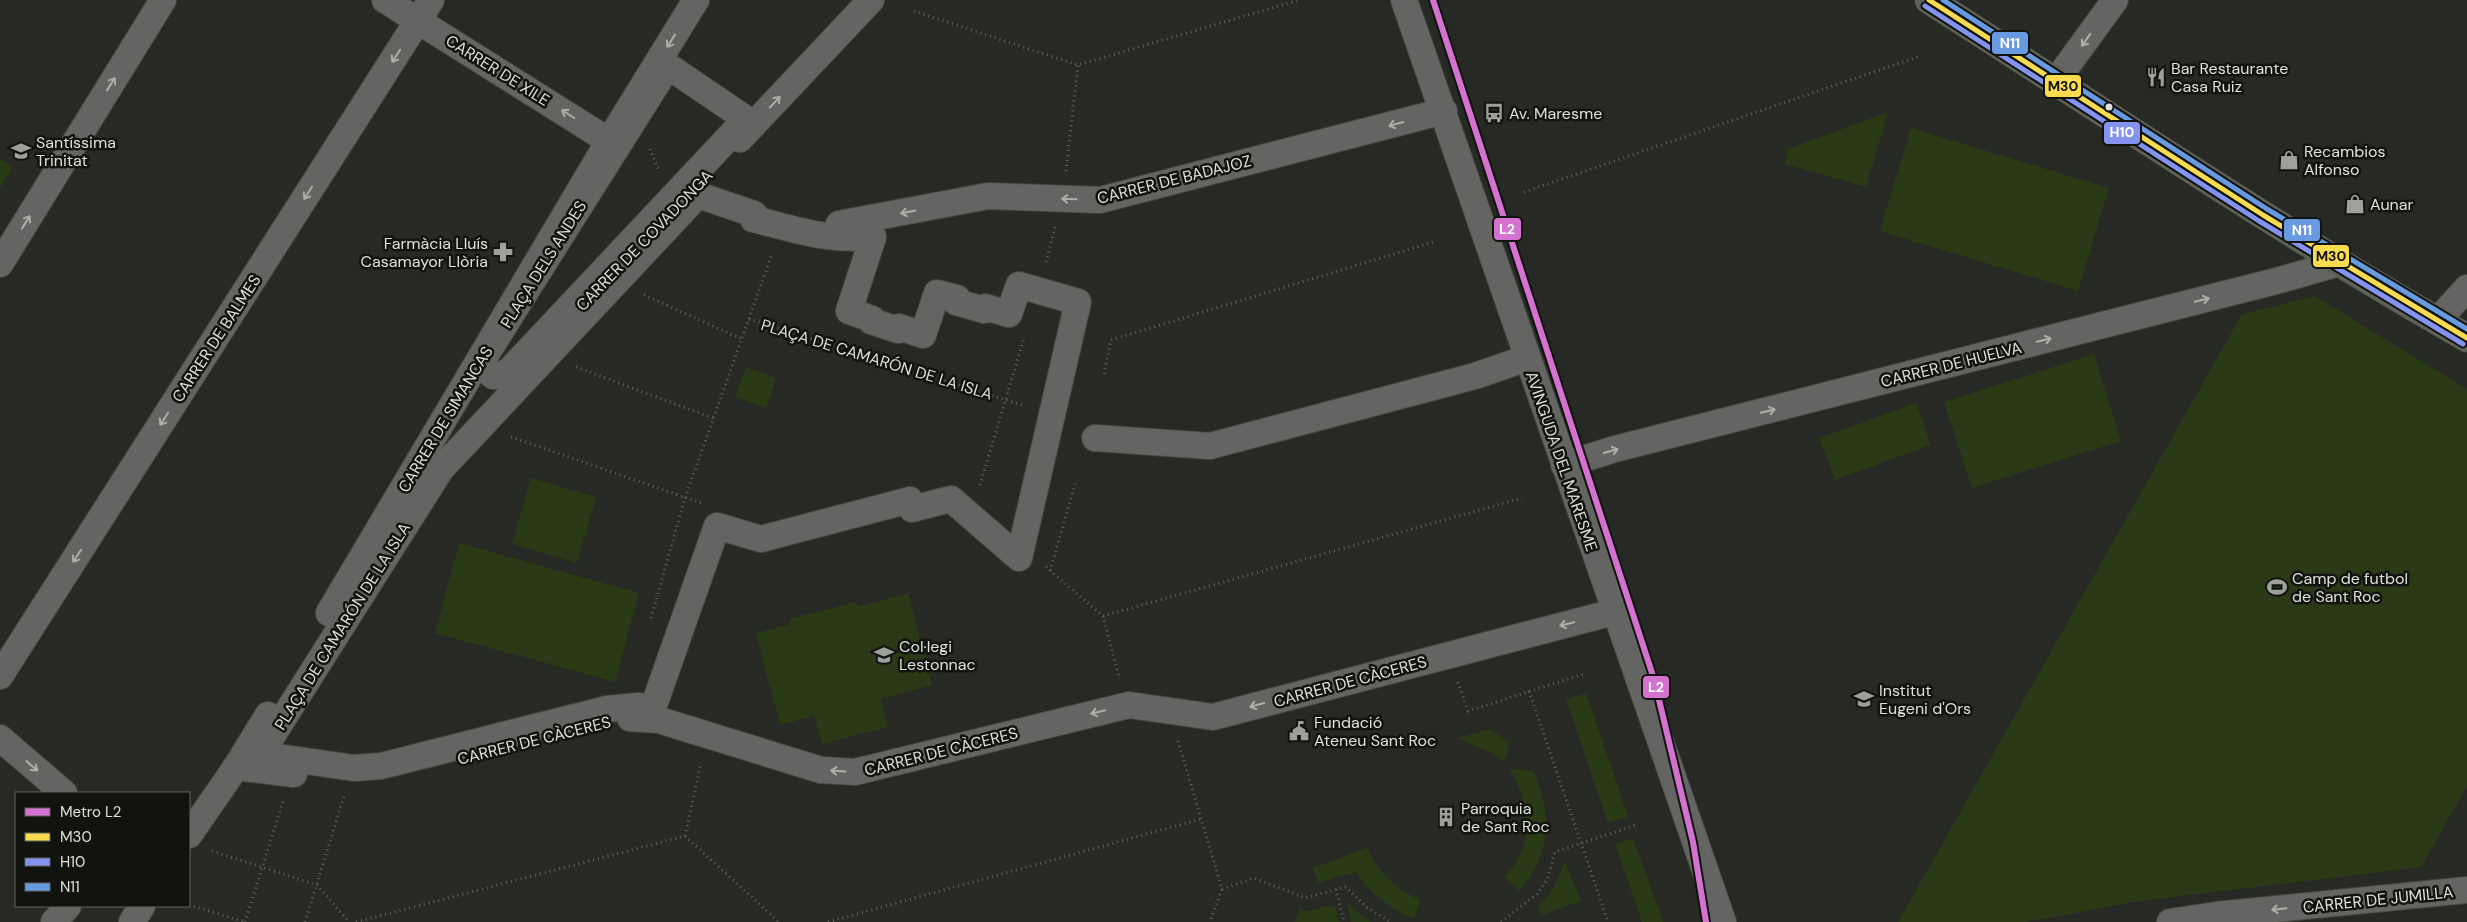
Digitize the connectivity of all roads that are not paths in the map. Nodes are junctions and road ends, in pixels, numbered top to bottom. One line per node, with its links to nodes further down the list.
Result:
1 (163, 0): 15 (street, one-way to 1)
2 (385, 0): 8 (street, CARRER DE XILE)
3 (696, 0): 11 (street, CARRER DE SIMANCAS, one-way to 11)
4 (872, 0): 12 (street, CARRER DE COVADONGA, one-way to 4)
5 (1404, 0): 10 (street, AVINGUDA DEL MARESME)
6 (1929, 0): 9 (main road)
7 (2115, 0): 9 (street, one-way to 9)
8 (425, 10): 11 (street, CARRER DE XILE, one-way to 8); 25 (street, CARRER DE BALMES, one-way to 25)
9 (2056, 81): 14 (main road)
10 (1444, 112): 12 (street, CARRER DE BADAJOZ, one-way to 12); 20 (street, AVINGUDA DEL MARESME)
11 (609, 140): 23 (street, CARRER DE SIMANCAS)
12 (699, 182): 23 (street, CARRER DE COVADONGA)
13 (670, 200): 13 (street, PLAÇA DELS ANDES)
14 (2339, 263): 18 (main road); 22 (street, CARRER DE HUELVA, one-way to 14)
15 (0, 264)
16 (2467, 288): 18 (street)
17 (1039, 290): 17 (street, PLAÇA DE CAMARÓN DE LA ISLA)
18 (2437, 321): 19 (main road)
19 (2467, 338)
20 (1527, 358): 21 (street); 22 (street, AVINGUDA DEL MARESME)
21 (1095, 438)
22 (1564, 464): 24 (street, AVINGUDA DEL MARESME)
23 (412, 476): 27 (street, CARRER DE SIMANCAS)
24 (1614, 612): 27 (street, CARRER DE CÀCERES, one-way to 27); 35 (street, AVINGUDA DEL MARESME)
25 (0, 676)
26 (0, 738): 28 (street, one-way to 28)
27 (236, 767): 29 (street, CARRER DE SIMANCAS)
28 (63, 792)
29 (190, 834)
30 (2467, 890): 36 (street, CARRER DE JUMILLA, one-way to 36)
31 (67, 907): 33 (street)
32 (141, 907): 34 (street)
33 (54, 922)
34 (132, 922)
35 (1723, 922)
36 (2170, 922)

